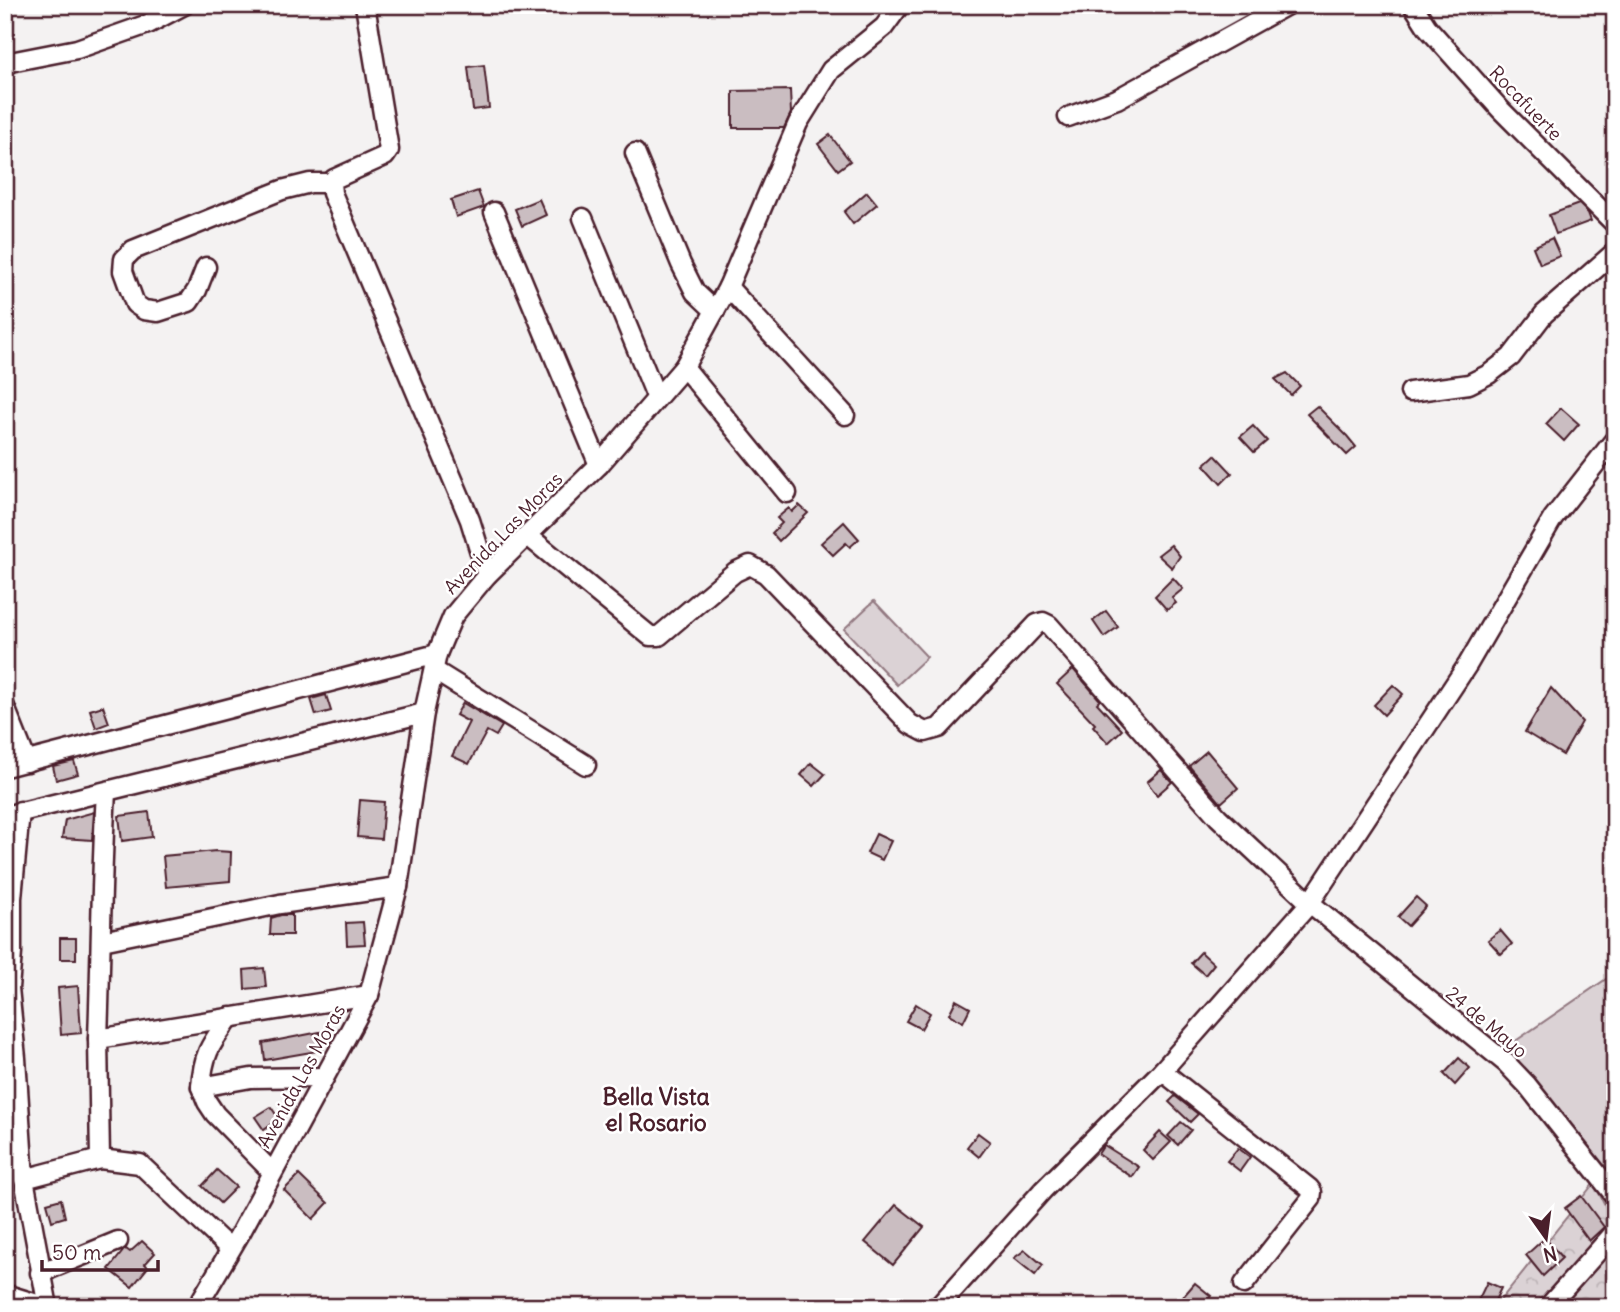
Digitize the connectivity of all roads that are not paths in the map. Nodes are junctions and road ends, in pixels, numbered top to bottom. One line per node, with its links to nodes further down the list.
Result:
1 (184, 5): 6 (street)
2 (365, 5): 9 (street)
3 (900, 5): 15 (street, Avenida Las Moras)
4 (1287, 5): 7 (street)
5 (1413, 5): 12 (street, Rocafuerte)
6 (5, 62)
7 (1068, 117)
8 (635, 153): 16 (street)
9 (331, 183): 14 (street); 25 (street)
10 (494, 212): 22 (street)
11 (583, 218): 19 (street)
12 (1615, 224)
13 (1615, 252): 18 (street)
14 (206, 267)
15 (728, 287): 16 (street, Avenida Las Moras); 20 (street)
16 (715, 311): 17 (street, Avenida Las Moras)
17 (684, 367): 19 (street, Avenida Las Moras); 23 (street)
18 (1409, 391)
19 (656, 396): 22 (street, Avenida Las Moras)
20 (845, 415)
21 (1615, 439): 35 (street)
22 (598, 465): 24 (street, Avenida Las Moras)
23 (787, 493)
24 (528, 536): 25 (street, Avenida Las Moras); 35 (street, 24 de Mayo)
25 (487, 575): 26 (street, Avenida Las Moras)
26 (436, 662): 28 (street, Avenida Las Moras); 29 (street); 30 (street)
27 (5, 708): 29 (street)
28 (424, 713): 32 (street); 34 (street, Avenida Las Moras)
29 (27, 762): 31 (street)
30 (586, 765)
31 (5, 767)
32 (106, 792): 33 (street); 36 (street)
33 (13, 814): 37 (street)
34 (398, 887): 36 (street); 38 (street, Avenida Las Moras)
35 (1310, 903): 41 (street); 49 (street, 24 de Mayo)
36 (102, 942): 40 (street)
37 (7, 988): 42 (street)
38 (369, 995): 39 (street); 43 (street, Avenida Las Moras)
39 (230, 1017): 40 (street); 44 (street)
40 (97, 1039): 45 (street)
41 (1162, 1071): 54 (street); 58 (street)
42 (11, 1072): 46 (street)
43 (324, 1077): 44 (street); 47 (street, Avenida Las Moras)
44 (201, 1087): 47 (street)
45 (100, 1159): 48 (street); 52 (street)
46 (13, 1162): 48 (street)
47 (272, 1172): 52 (street, Avenida Las Moras)
48 (24, 1179): 53 (street)
49 (1615, 1196)
50 (1615, 1232): 59 (street)
51 (118, 1241): 53 (street)
52 (230, 1249): 57 (street, Avenida Las Moras)
53 (40, 1273): 56 (street)
54 (1244, 1284)
55 (5, 1294): 56 (street)
56 (48, 1307)
57 (197, 1307)
58 (938, 1307)
59 (1548, 1307)

